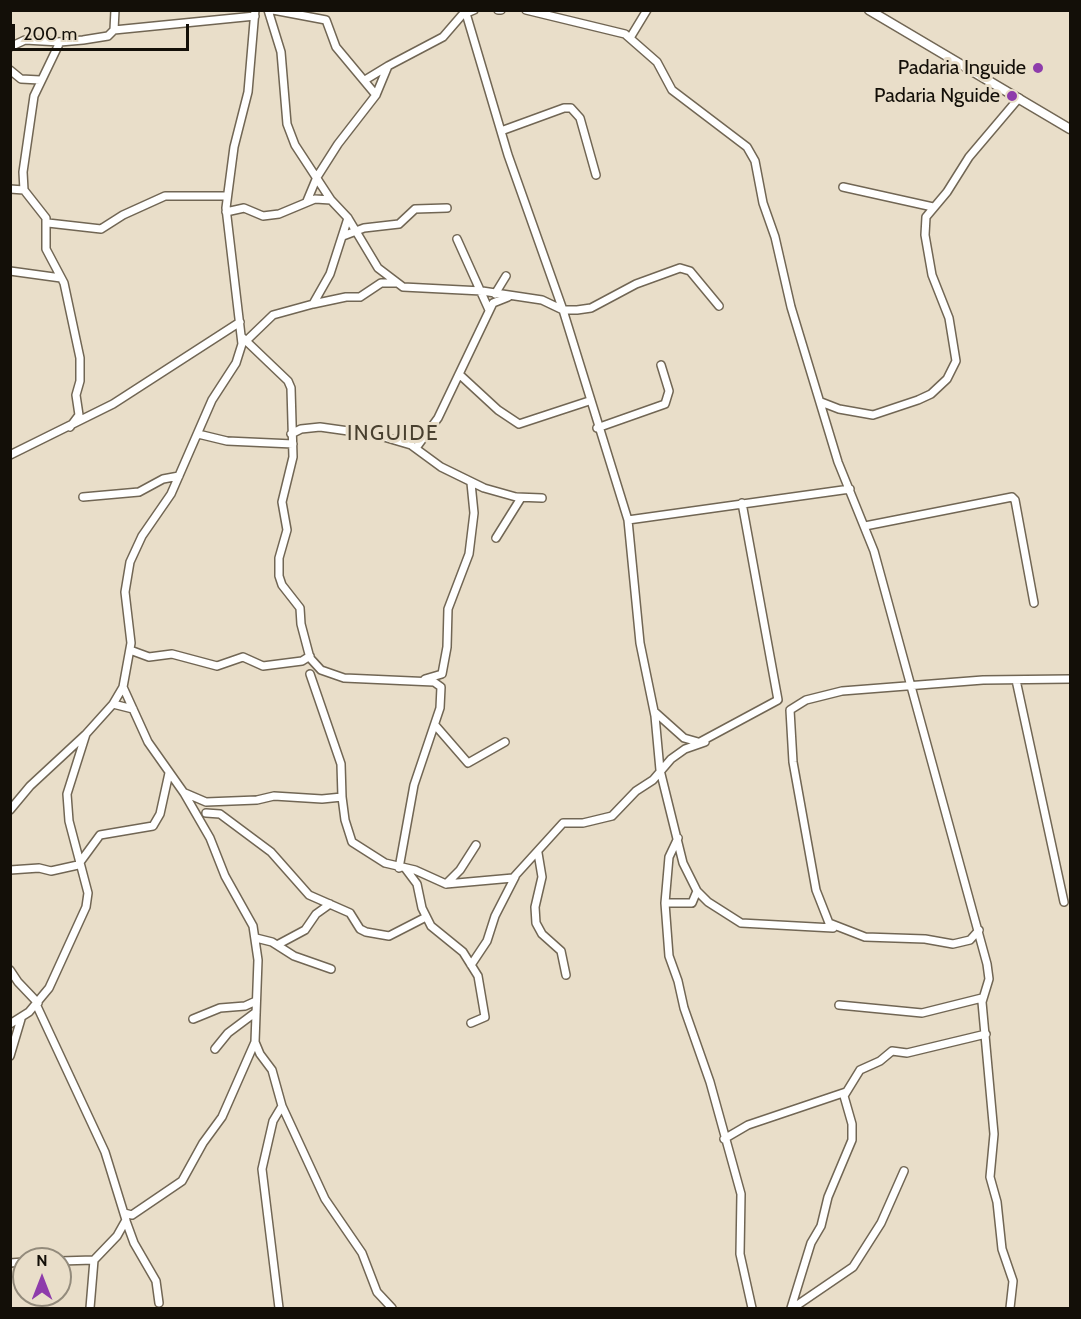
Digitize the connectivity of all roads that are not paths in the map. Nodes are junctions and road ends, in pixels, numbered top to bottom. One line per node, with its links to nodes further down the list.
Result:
1 (115, 10): 9 (street)
2 (270, 10): 16 (street); 22 (street)
3 (474, 10): 7 (street)
4 (526, 10): 10 (street)
5 (647, 10): 10 (street)
6 (869, 10): 18 (street)
7 (465, 12): 13 (street); 20 (street)
8 (255, 13): 9 (street); 26 (street)
9 (114, 30): 11 (street)
10 (630, 38): 53 (street)
11 (60, 42): 12 (street); 15 (street)
12 (10, 47)
13 (388, 66): 16 (street); 17 (street)
14 (10, 70): 15 (street)
15 (40, 80): 25 (street)
16 (365, 80): 17 (street)
17 (376, 95): 22 (street)
18 (1019, 98): 19 (street); 29 (street)
19 (1071, 129)
20 (501, 131): 21 (street); 47 (street)
21 (596, 175)
22 (317, 177): 27 (street); 28 (street)
23 (843, 187): 29 (street)
24 (10, 189): 25 (street)
25 (24, 190): 33 (street)
26 (227, 196): 31 (street); 33 (street)
27 (331, 200): 28 (street); 32 (street)
28 (307, 201): 31 (street)
29 (933, 207): 54 (street)
30 (447, 208): 34 (street)
31 (226, 212): 48 (street)
32 (348, 218): 34 (street); 35 (street)
33 (48, 223): 39 (street)
34 (358, 232): 35 (street); 40 (street)
35 (343, 236): 44 (street)
36 (457, 239): 41 (street)
37 (10, 272): 39 (street)
38 (506, 276): 42 (street)
39 (61, 278): 56 (street)
40 (395, 283): 41 (street); 44 (street)
41 (482, 291): 42 (street); 46 (street)
42 (495, 294): 43 (street)
43 (512, 296): 46 (street); 47 (street)
44 (313, 304): 49 (street)
45 (719, 306): 47 (street)
46 (489, 310): 51 (street)
47 (563, 310): 52 (street)
48 (240, 322): 49 (street); 56 (street)
49 (244, 339): 58 (street); 59 (street)
50 (661, 365): 57 (street)
51 (459, 374): 52 (street); 61 (street)
52 (589, 401): 57 (street)
53 (821, 402): 54 (street); 55 (street)
54 (845, 409): 55 (street)
55 (826, 422): 65 (street)
56 (70, 427): 62 (street)
57 (597, 428): 70 (street)
58 (198, 434): 60 (street); 63 (street)
59 (291, 434): 60 (street); 61 (street)
60 (292, 444): 75 (street)
61 (416, 448): 64 (street)
62 (10, 455)
63 (179, 476): 66 (street); 74 (street)
64 (471, 483): 67 (street); 79 (street)
65 (850, 489): 69 (street); 71 (street)
66 (83, 497)
67 (521, 498): 68 (street); 72 (street)
68 (542, 498)
69 (742, 503): 70 (street); 88 (street)
70 (628, 520): 84 (street)
71 (865, 526): 73 (street); 81 (street)
72 (496, 538)
73 (1034, 603)
74 (130, 650): 75 (street); 80 (street)
75 (310, 656): 79 (street)
76 (310, 674): 92 (street)
77 (1016, 680): 78 (street); 81 (street); 107 (street)
78 (1071, 680)
79 (420, 681): 85 (street)
80 (123, 687): 82 (street); 83 (street)
81 (910, 687): 112 (street); 113 (street)
82 (113, 704): 83 (street); 86 (street)
83 (133, 709): 90 (street)
84 (654, 711): 88 (street); 89 (street)
85 (435, 725): 87 (street); 101 (street)
86 (86, 734): 94 (street); 100 (street)
87 (505, 742)
88 (700, 742): 89 (street)
89 (660, 770): 97 (street); 99 (street)
90 (169, 773): 91 (street); 100 (street)
91 (184, 793): 93 (street); 96 (street)
92 (342, 797): 93 (street); 101 (street)
93 (214, 802): 95 (street)
94 (10, 810)
95 (206, 813): 96 (street); 110 (street)
96 (207, 832): 114 (street)
97 (678, 838): 105 (street); 108 (street)
98 (476, 845): 104 (street)
99 (538, 853): 103 (street); 119 (street)
100 (78, 865): 102 (street); 122 (street)
101 (402, 868): 104 (street); 111 (street)
102 (10, 870)
103 (515, 877): 104 (street); 116 (street)
104 (446, 884)
105 (697, 891): 106 (street); 109 (street)
106 (708, 902): 109 (street); 112 (street)
107 (1064, 902)
108 (665, 903): 109 (street); 135 (street)
109 (692, 903)
110 (330, 904): 111 (street); 115 (street)
111 (426, 917): 116 (street)
112 (837, 928): 113 (street)
113 (979, 930): 120 (street)
114 (256, 938): 115 (street); 121 (street)
115 (277, 945): 117 (street)
116 (471, 965): 127 (street)
117 (331, 969)
118 (10, 970): 122 (street)
119 (566, 975)
120 (982, 998): 123 (street); 129 (street)
121 (256, 1001): 124 (street); 126 (street)
122 (37, 1004): 125 (street); 137 (street)
123 (840, 1005)
124 (256, 1012): 130 (street); 131 (street)
125 (21, 1019): 128 (street); 132 (street)
126 (194, 1019)
127 (471, 1023)
128 (10, 1024)
129 (986, 1035): 133 (street); 146 (street)
130 (255, 1042): 134 (street); 137 (street)
131 (214, 1049)
132 (10, 1056)
133 (846, 1092): 135 (street); 145 (street)
134 (282, 1106): 141 (street); 143 (street)
135 (724, 1139): 144 (street)
136 (904, 1171): 145 (street)
137 (127, 1216): 138 (street); 140 (street)
138 (94, 1260): 139 (street); 142 (street)
139 (72, 1261)
140 (159, 1303)
141 (388, 1307)
142 (90, 1308)
143 (279, 1308)
144 (752, 1308)
145 (792, 1308)
146 (1010, 1308)

